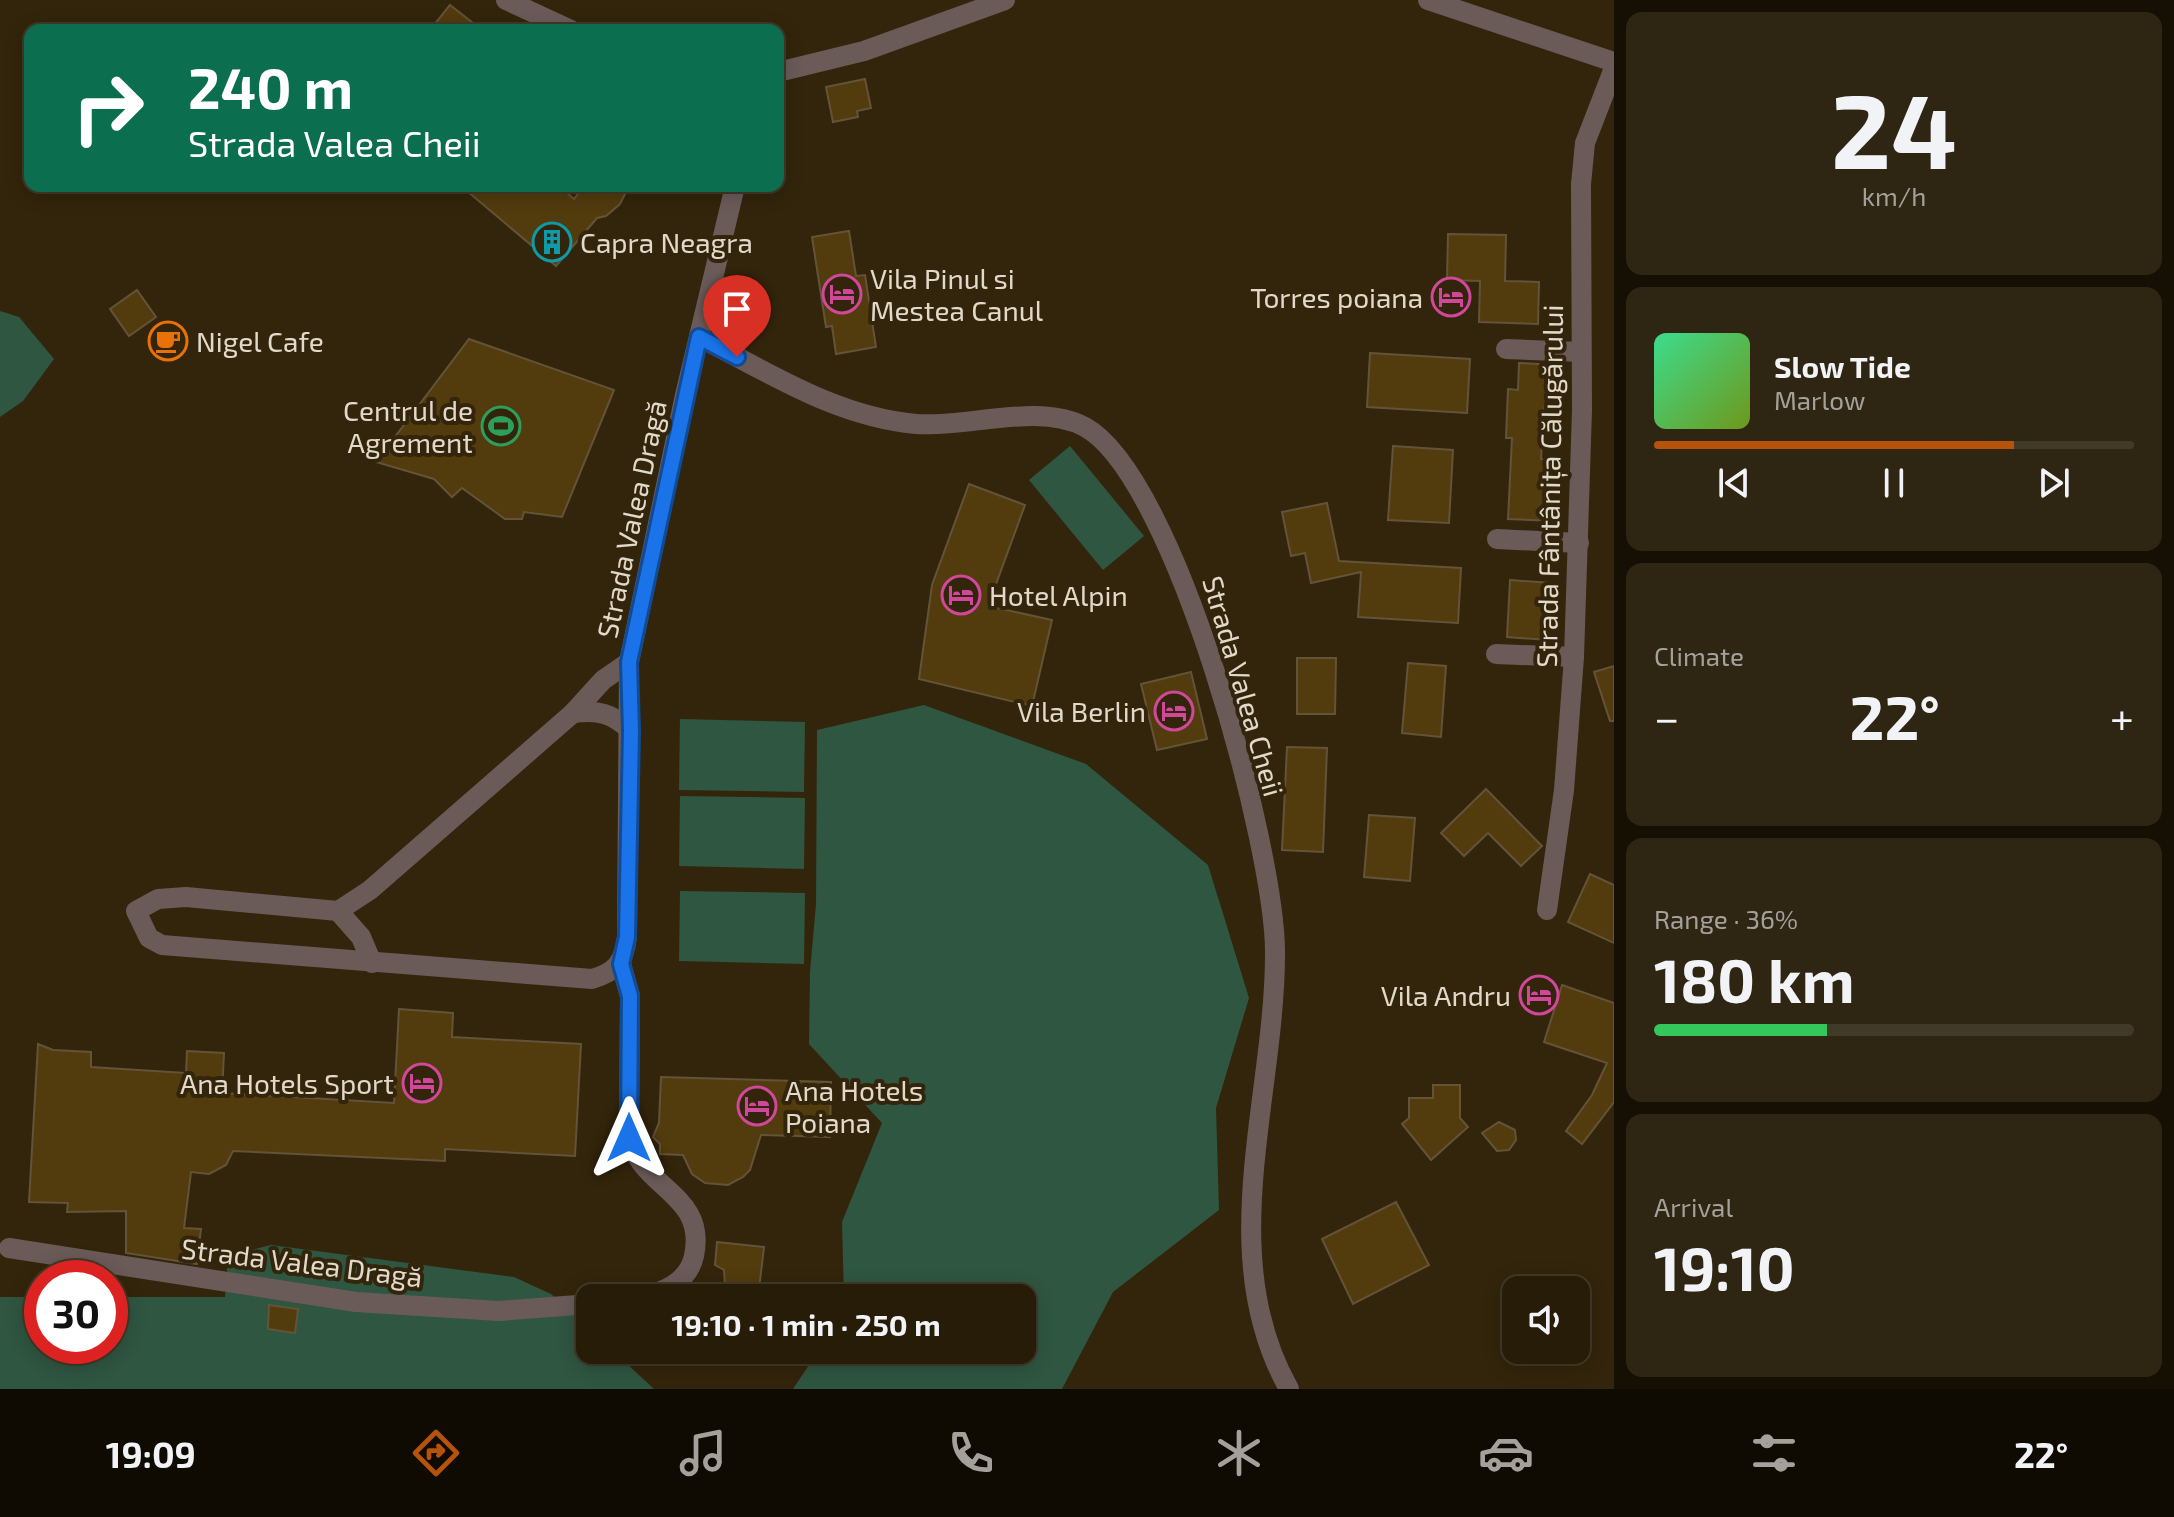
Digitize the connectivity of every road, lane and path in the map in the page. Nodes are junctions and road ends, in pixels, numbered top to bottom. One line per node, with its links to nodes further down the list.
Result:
1 (506, 0): 4 (street)
2 (1428, 0): 5 (street)
3 (994, 2): 7 (street)
4 (558, 24)
5 (1614, 62)
6 (1614, 68): 11 (street, Strada Fântânița Călugărului)
7 (784, 71)
8 (734, 192): 9 (street, Strada Valea Dragă)
9 (699, 337): 16 (street, Strada Valea Dragă); 26 (street, Strada Valea Cheii)
10 (1506, 349): 11 (street)
11 (1581, 352): 13 (street, Strada Fântânița Călugărului)
12 (1497, 539): 13 (street)
13 (1579, 543): 15 (street, Strada Fântânița Călugărului)
14 (1496, 654): 15 (street)
15 (1574, 657): 19 (street, Strada Fântânița Călugărului)
16 (629, 662): 17 (street); 18 (street, Strada Valea Dragă)
17 (573, 713): 18 (street); 20 (street)
18 (631, 731): 22 (street, Strada Valea Dragă)
19 (1547, 910)
20 (338, 911): 21 (street); 21 (street)
21 (372, 963): 22 (street)
22 (621, 964): 24 (street, Strada Valea Dragă)
23 (9, 1248): 25 (street, Strada Valea Dragă)
24 (674, 1284)
25 (576, 1305)
26 (1289, 1389)

